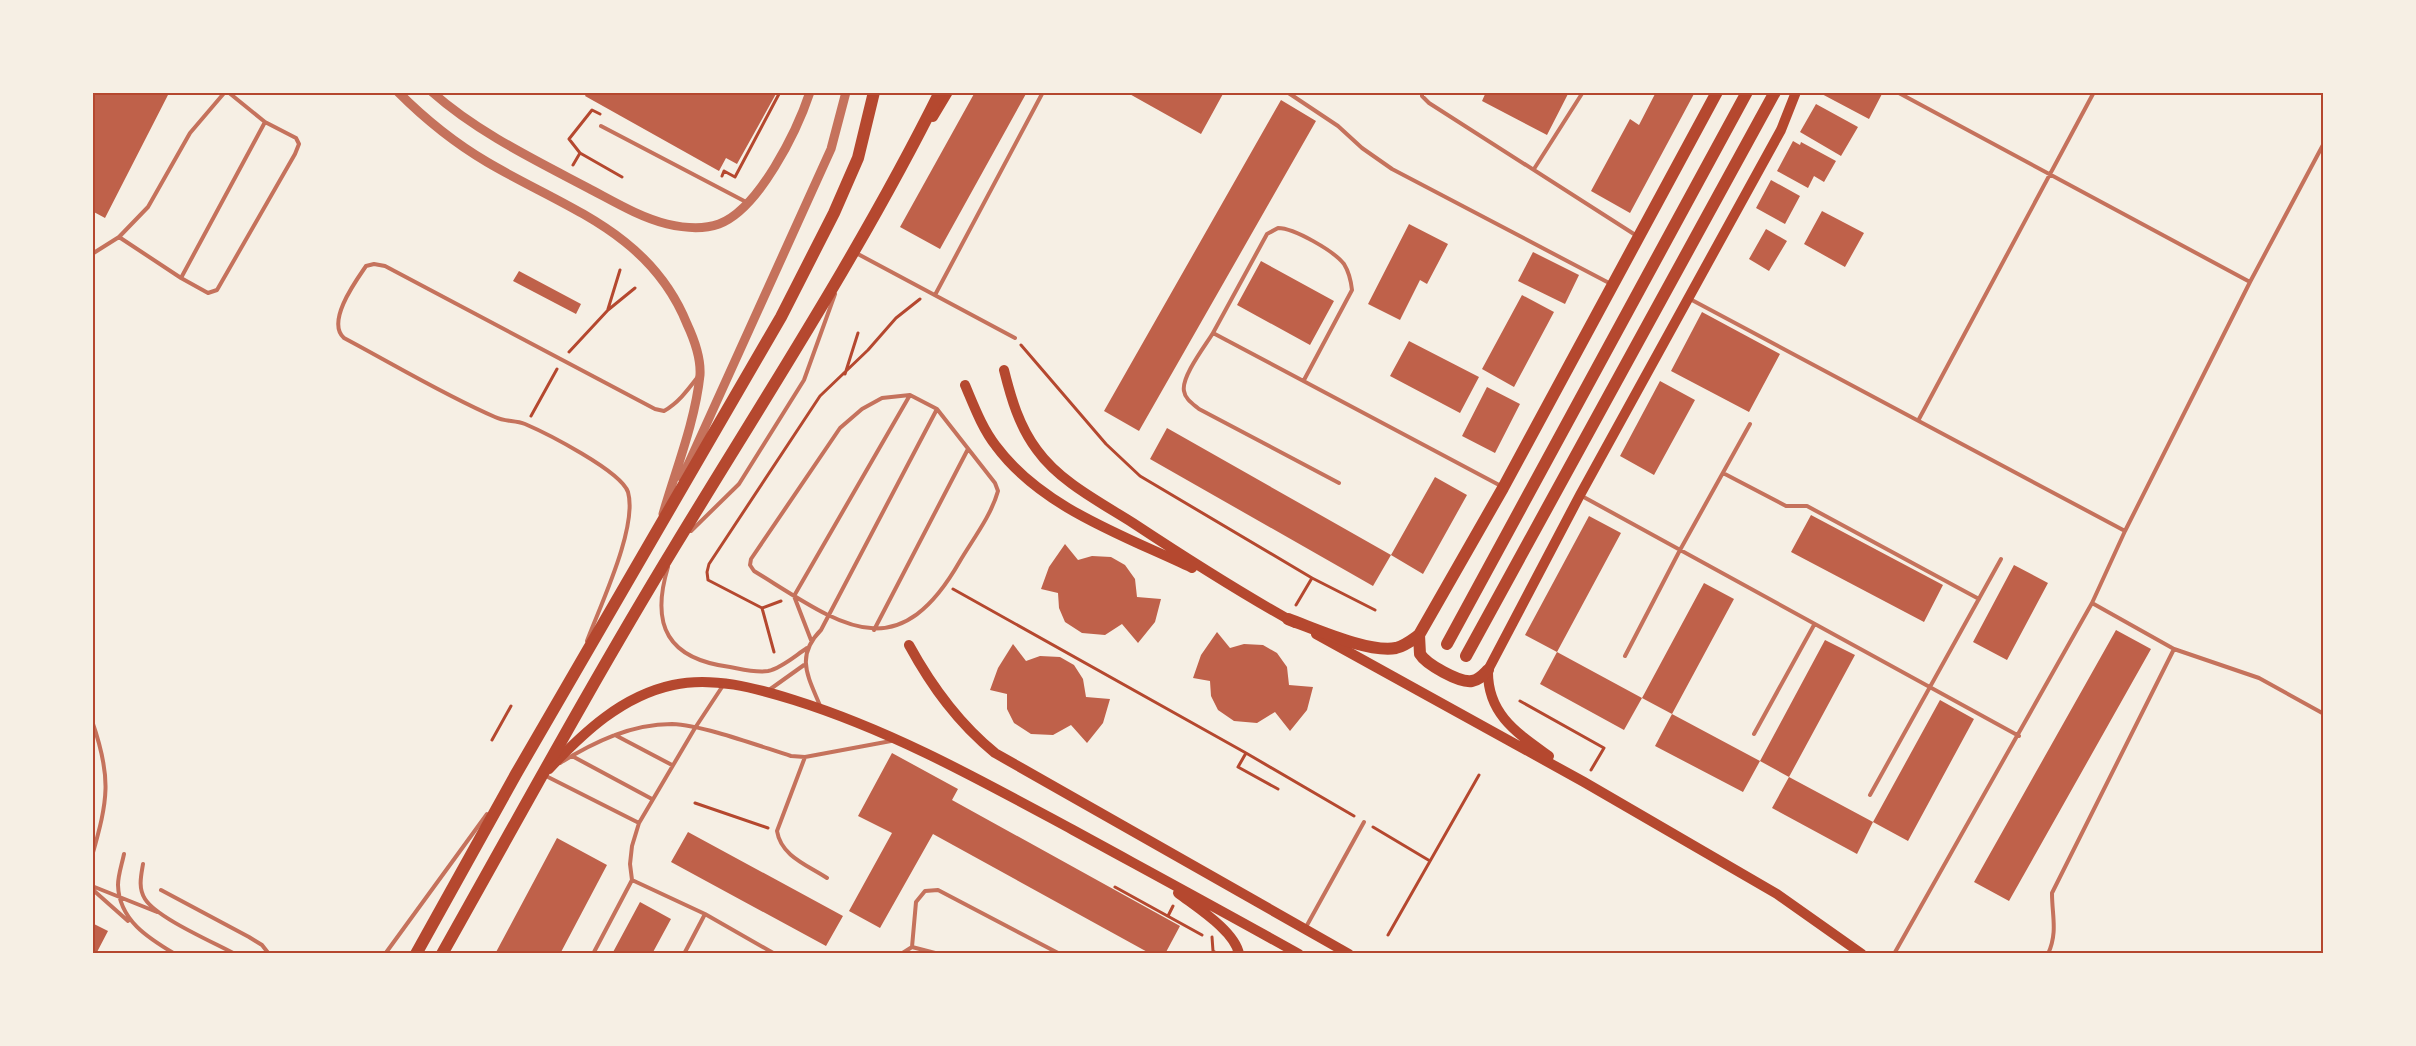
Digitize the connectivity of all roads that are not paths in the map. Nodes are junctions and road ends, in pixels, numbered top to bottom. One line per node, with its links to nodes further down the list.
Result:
1 (225, 92): 27 (lane)
2 (228, 92): 20 (lane)
3 (398, 92): 40 (street)
4 (432, 92): 26 (street)
5 (846, 92): 52 (street)
6 (874, 92): 52 (main road)
7 (940, 92): 24 (main road)
8 (948, 92): 24 (main road)
9 (1043, 92): 35 (lane)
10 (1287, 92): 34 (lane)
11 (1422, 92): 23 (lane)
12 (1583, 92): 23 (lane)
13 (1717, 92): 28 (main road)
14 (1747, 92): 67 (main road)
15 (1774, 92): 71 (main road)
16 (1796, 92): 36 (main road)
17 (1897, 92): 25 (lane)
18 (2094, 92): 25 (lane)
19 (807, 94): 26 (street)
20 (265, 122): 32 (lane); 32 (lane)
21 (601, 126): 26 (lane)
22 (2324, 143): 33 (lane)
23 (1534, 169): 28 (lane)
24 (901, 170): 29 (main road)
25 (2049, 173): 33 (lane); 45 (lane)
26 (749, 204)
27 (119, 237): 30 (lane); 32 (lane)
28 (1638, 237): 34 (main road)
29 (854, 252): 31 (main road); 35 (lane)
30 (92, 254)
31 (844, 269): 54 (main road); 54 (lane)
32 (182, 278)
33 (2250, 282): 53 (lane)
34 (1612, 284): 50 (main road)
35 (935, 295): 38 (lane)
36 (1689, 298): 45 (lane); 51 (main road)
37 (1212, 333): 41 (lane); 41 (lane); 49 (lane)
38 (1015, 338)
39 (1004, 370): 57 (main road)
40 (700, 375): 52 (street); 75 (lane)
41 (1304, 380): 50 (lane)
42 (965, 385): 57 (main road)
43 (910, 395): 44 (lane); 58 (lane); 58 (lane)
44 (937, 410): 47 (lane); 61 (lane)
45 (1919, 419): 53 (lane)
46 (1750, 424): 48 (lane)
47 (968, 449): 64 (lane); 64 (lane)
48 (1723, 473): 55 (lane); 59 (lane)
49 (1339, 483)
50 (1503, 488): 65 (main road)
51 (1580, 495): 55 (lane); 74 (main road)
52 (658, 531): 75 (main road)
53 (2125, 531): 60 (lane)
54 (675, 546): 69 (lane); 91 (main road)
55 (1680, 550): 63 (lane); 72 (lane)
56 (2000, 559): 59 (lane)
57 (1231, 587): 62 (main road)
58 (794, 596): 61 (lane); 66 (lane)
59 (1979, 599): 77 (lane)
60 (2092, 603): 70 (lane); 85 (lane)
61 (829, 615): 64 (lane); 66 (lane)
62 (1288, 619): 65 (main road); 92 (main road)
63 (1814, 625): 77 (lane); 83 (lane)
64 (874, 630)
65 (1420, 635): 74 (main road)
66 (811, 640): 69 (lane)
67 (1447, 644)
68 (909, 645): 108 (main road)
69 (807, 648): 73 (lane)
70 (2174, 648): 80 (lane); 128 (lane)
71 (1466, 656)
72 (1625, 656)
73 (804, 666): 78 (lane); 79 (lane)
74 (1488, 670): 92 (main road)
75 (573, 677): 90 (main road)
76 (724, 684): 78 (main road); 82 (lane); 91 (main road)
77 (1930, 689): 85 (lane); 93 (lane)
78 (767, 692): 79 (main road)
79 (822, 709): 86 (main road)
80 (2324, 714)
81 (92, 721): 98 (lane)
82 (695, 728): 84 (lane); 88 (lane); 89 (lane)
83 (1754, 734)
84 (615, 735): 87 (lane); 89 (lane)
85 (2019, 736): 127 (lane)
86 (900, 740): 88 (lane); 100 (main road)
87 (572, 756): 91 (lane); 94 (lane)
88 (805, 757): 101 (lane)
89 (672, 765): 94 (lane)
90 (516, 774): 114 (lane); 115 (main road)
91 (543, 775): 96 (lane); 116 (main road)
92 (1584, 782): 126 (main road)
93 (1870, 795)
94 (652, 799): 96 (lane)
95 (1364, 822): 108 (lane)
96 (639, 823): 102 (lane)
97 (124, 854): 105 (lane)
98 (92, 856)
99 (143, 864): 106 (lane)
100 (1158, 876): 123 (main road); 124 (main road)
101 (827, 878)
102 (632, 880): 107 (lane); 117 (lane)
103 (92, 888): 105 (lane); 109 (lane)
104 (161, 890): 113 (lane)
105 (120, 896): 106 (lane); 109 (lane)
106 (161, 914): 112 (lane)
107 (705, 914): 118 (lane); 119 (lane)
108 (1306, 929): 125 (main road)
109 (140, 932): 111 (lane)
110 (912, 947): 120 (lane); 121 (lane); 122 (lane)
111 (175, 954)
112 (235, 954)
113 (270, 954)
114 (385, 954)
115 (416, 954)
116 (442, 954)
117 (593, 954)
118 (684, 954)
119 (775, 954)
120 (901, 954)
121 (939, 954)
122 (1060, 954)
123 (1239, 954)
124 (1299, 954)
125 (1349, 954)
126 (1862, 954)
127 (1894, 954)
128 (2048, 954)

